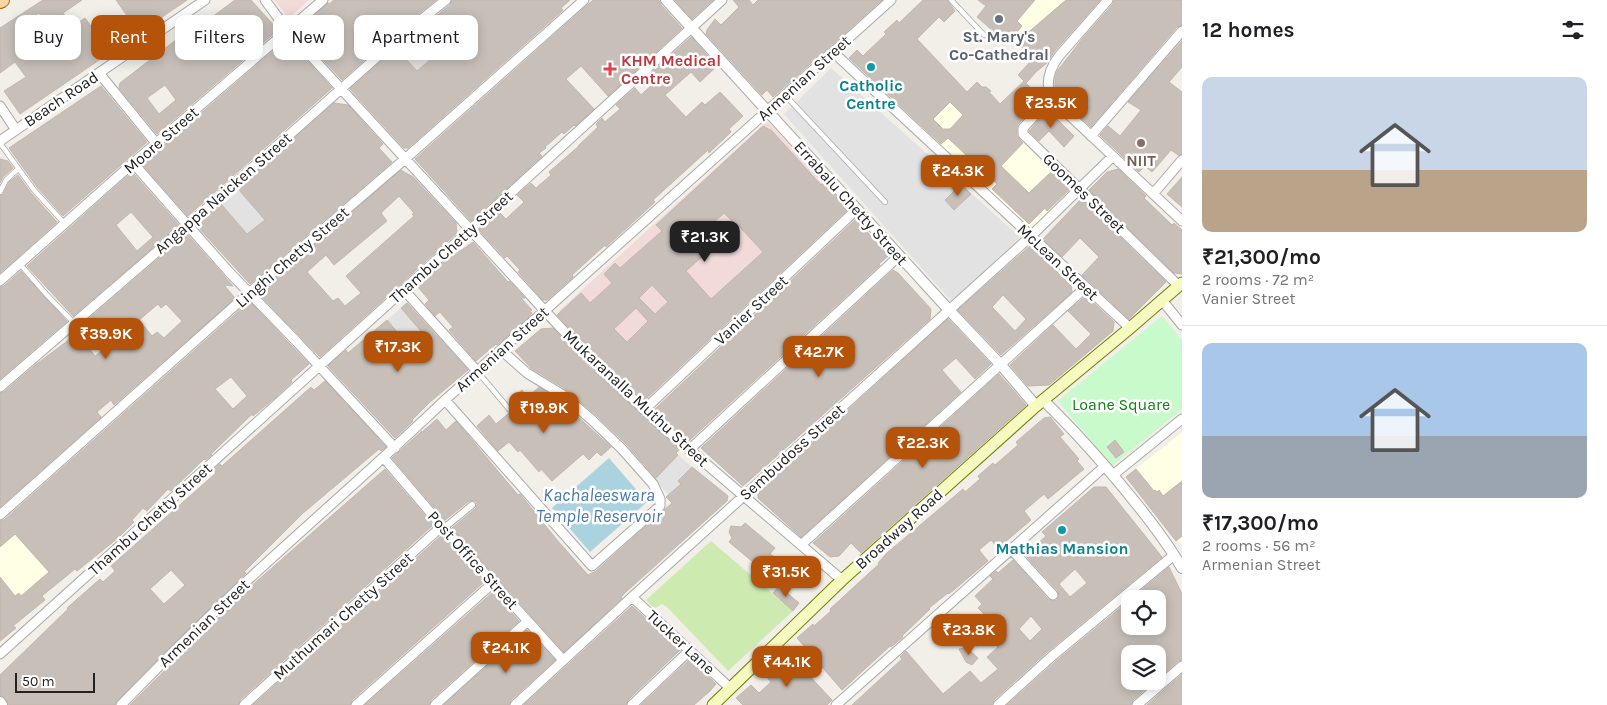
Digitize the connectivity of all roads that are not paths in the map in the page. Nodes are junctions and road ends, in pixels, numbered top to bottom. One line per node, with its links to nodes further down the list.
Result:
1 (205, 0): 19 (street, Beach Road)
2 (266, 0): 11 (street, Mukaranalla Muthu Street)
3 (323, 0): 12 (street, Moore Street)
4 (446, 0): 20 (street, Angappa Naicken Street)
5 (584, 0): 30 (street, Linghi Chetty Street)
6 (666, 0): 13 (street, Errabalu Chetty Street)
7 (722, 0): 13 (street, Thambu Chetty Street)
8 (891, 0): 17 (street, Armenian Street)
9 (952, 0): 15 (lane)
10 (1108, 0): 22 (street)
11 (277, 15)
12 (306, 15)
13 (691, 27): 24 (street, Errabalu Chetty Street); 42 (street, Thambu Chetty Street)
14 (1182, 31): 26 (street)
15 (984, 35)
16 (273, 44): 28 (street, Moore Street)
17 (832, 52): 21 (street, Armenian Street); 43 (street, McLean Street)
18 (314, 60): 20 (street, Mukaranalla Muthu Street)
19 (98, 74): 25 (street, Beach Road); 28 (street)
20 (341, 90): 30 (street, Mukaranalla Muthu Street); 41 (street, Angappa Naicken Street)
21 (785, 95): 24 (street, Armenian Street); 37 (lane)
22 (1051, 98): 26 (street); 34 (street, Goomes Street)
23 (0, 106): 25 (street, Beach Road)
24 (768, 111): 38 (street, Errabalu Chetty Street); 53 (street, Armenian Street)
25 (16, 130): 27 (street, Beach Road)
26 (1091, 136): 29 (street)
27 (0, 142): 33 (lane)
28 (156, 143): 32 (street, Moore Street)
29 (1113, 156): 34 (street, Sembudoss Street); 36 (street)
30 (405, 159): 42 (street, Mukaranalla Muthu Street); 50 (street, Linghi Chetty Street)
31 (1182, 160): 36 (street)
32 (133, 163): 40 (street, Moore Street); 41 (street)
33 (18, 169): 35 (lane); 40 (lane)
34 (1079, 189): 43 (street, Sembudoss Street); 47 (street, Goomes Street)
35 (0, 192)
36 (1153, 194): 39 (street)
37 (885, 202)
38 (857, 209): 44 (street, Errabalu Chetty Street); 65 (street, Vanier Street)
39 (1182, 221)
40 (65, 224): 45 (street, Moore Street)
41 (188, 225): 50 (street); 54 (street, Angappa Naicken Street)
42 (470, 230): 49 (street, Thambu Chetty Street); 53 (street, Mukaranalla Muthu Street)
43 (1031, 236): 48 (street, McLean Street); 52 (street, Sembudoss Street)
44 (899, 256): 52 (street, Errabalu Chetty Street); 68 (street)
45 (20, 264): 46 (street, Moore Street); 54 (lane)
46 (0, 281)
47 (1180, 284): 51 (main road, Broadway Road)
48 (1086, 287): 56 (street, McLean Street); 58 (street)
49 (404, 290): 59 (street, Thambu Chetty Street); 60 (street)
50 (249, 293): 59 (street); 74 (street, Linghi Chetty Street)
51 (1162, 300): 55 (street); 56 (main road, Broadway Road)
52 (949, 310): 58 (street, Errabalu Chetty Street); 72 (street, Sembudoss Street)
53 (545, 311): 57 (street, Armenian Street); 65 (street, Mukaranalla Muthu Street)
54 (74, 323): 61 (street, Angappa Naicken Street)
55 (1182, 325)
56 (1130, 328): 63 (main road, Broadway Road)
57 (501, 350): 60 (street, Armenian Street); 62 (street)
58 (1001, 365): 63 (street, Errabalu Chetty Street); 76 (street)
59 (320, 366): 67 (street); 86 (street, Thambu Chetty Street)
60 (477, 371): 62 (street, Armenian Street); 64 (lane)
61 (0, 387)
62 (445, 400): 67 (street, Armenian Street)
63 (1039, 403): 70 (street, Errabalu Chetty Street); 80 (main road, Broadway Road)
64 (509, 409)
65 (644, 410): 68 (street, Mukaranalla Muthu Street)
66 (1182, 418): 71 (street)
67 (395, 448): 69 (street, Armenian Street)
68 (689, 450): 72 (street, Mukaranalla Muthu Street)
69 (384, 458): 75 (street, Post Office Street); 90 (street, Armenian Street)
70 (1105, 466): 71 (street, Errabalu Chetty Street); 77 (street)
71 (1112, 475): 78 (street, Errabalu Chetty Street)
72 (744, 496): 76 (street, Mukaranalla Muthu Street); 83 (street, Sembudoss Street)
73 (472, 504): 75 (street)
74 (0, 515)
75 (443, 527): 81 (street, Post Office Street); 91 (street, Muthumari Chetty Street)
76 (801, 545): 80 (street, Mukaranalla Muthu Street)
77 (1011, 550): 82 (street); 97 (street)
78 (1174, 555): 79 (street, Errabalu Chetty Street); 98 (street)
79 (1182, 568)
80 (842, 580): 89 (main road, Broadway Road)
81 (493, 583): 84 (street, Post Office Street); 92 (street)
82 (1053, 596)
83 (632, 597): 85 (street, Tucker Lane); 87 (street, Sembudoss Street)
84 (528, 621): 87 (street, Post Office Street); 93 (street)
85 (690, 650): 89 (street, Tucker Lane); 95 (street)
86 (0, 654)
87 (563, 660): 94 (street, Sembudoss Street)
88 (1182, 666): 99 (street)
89 (730, 688): 96 (main road, Broadway Road)
90 (121, 705)
91 (244, 705)
92 (356, 705)
93 (435, 705)
94 (515, 705)
95 (632, 705)
96 (713, 705)
97 (836, 705)
98 (998, 705)
99 (1137, 705)

